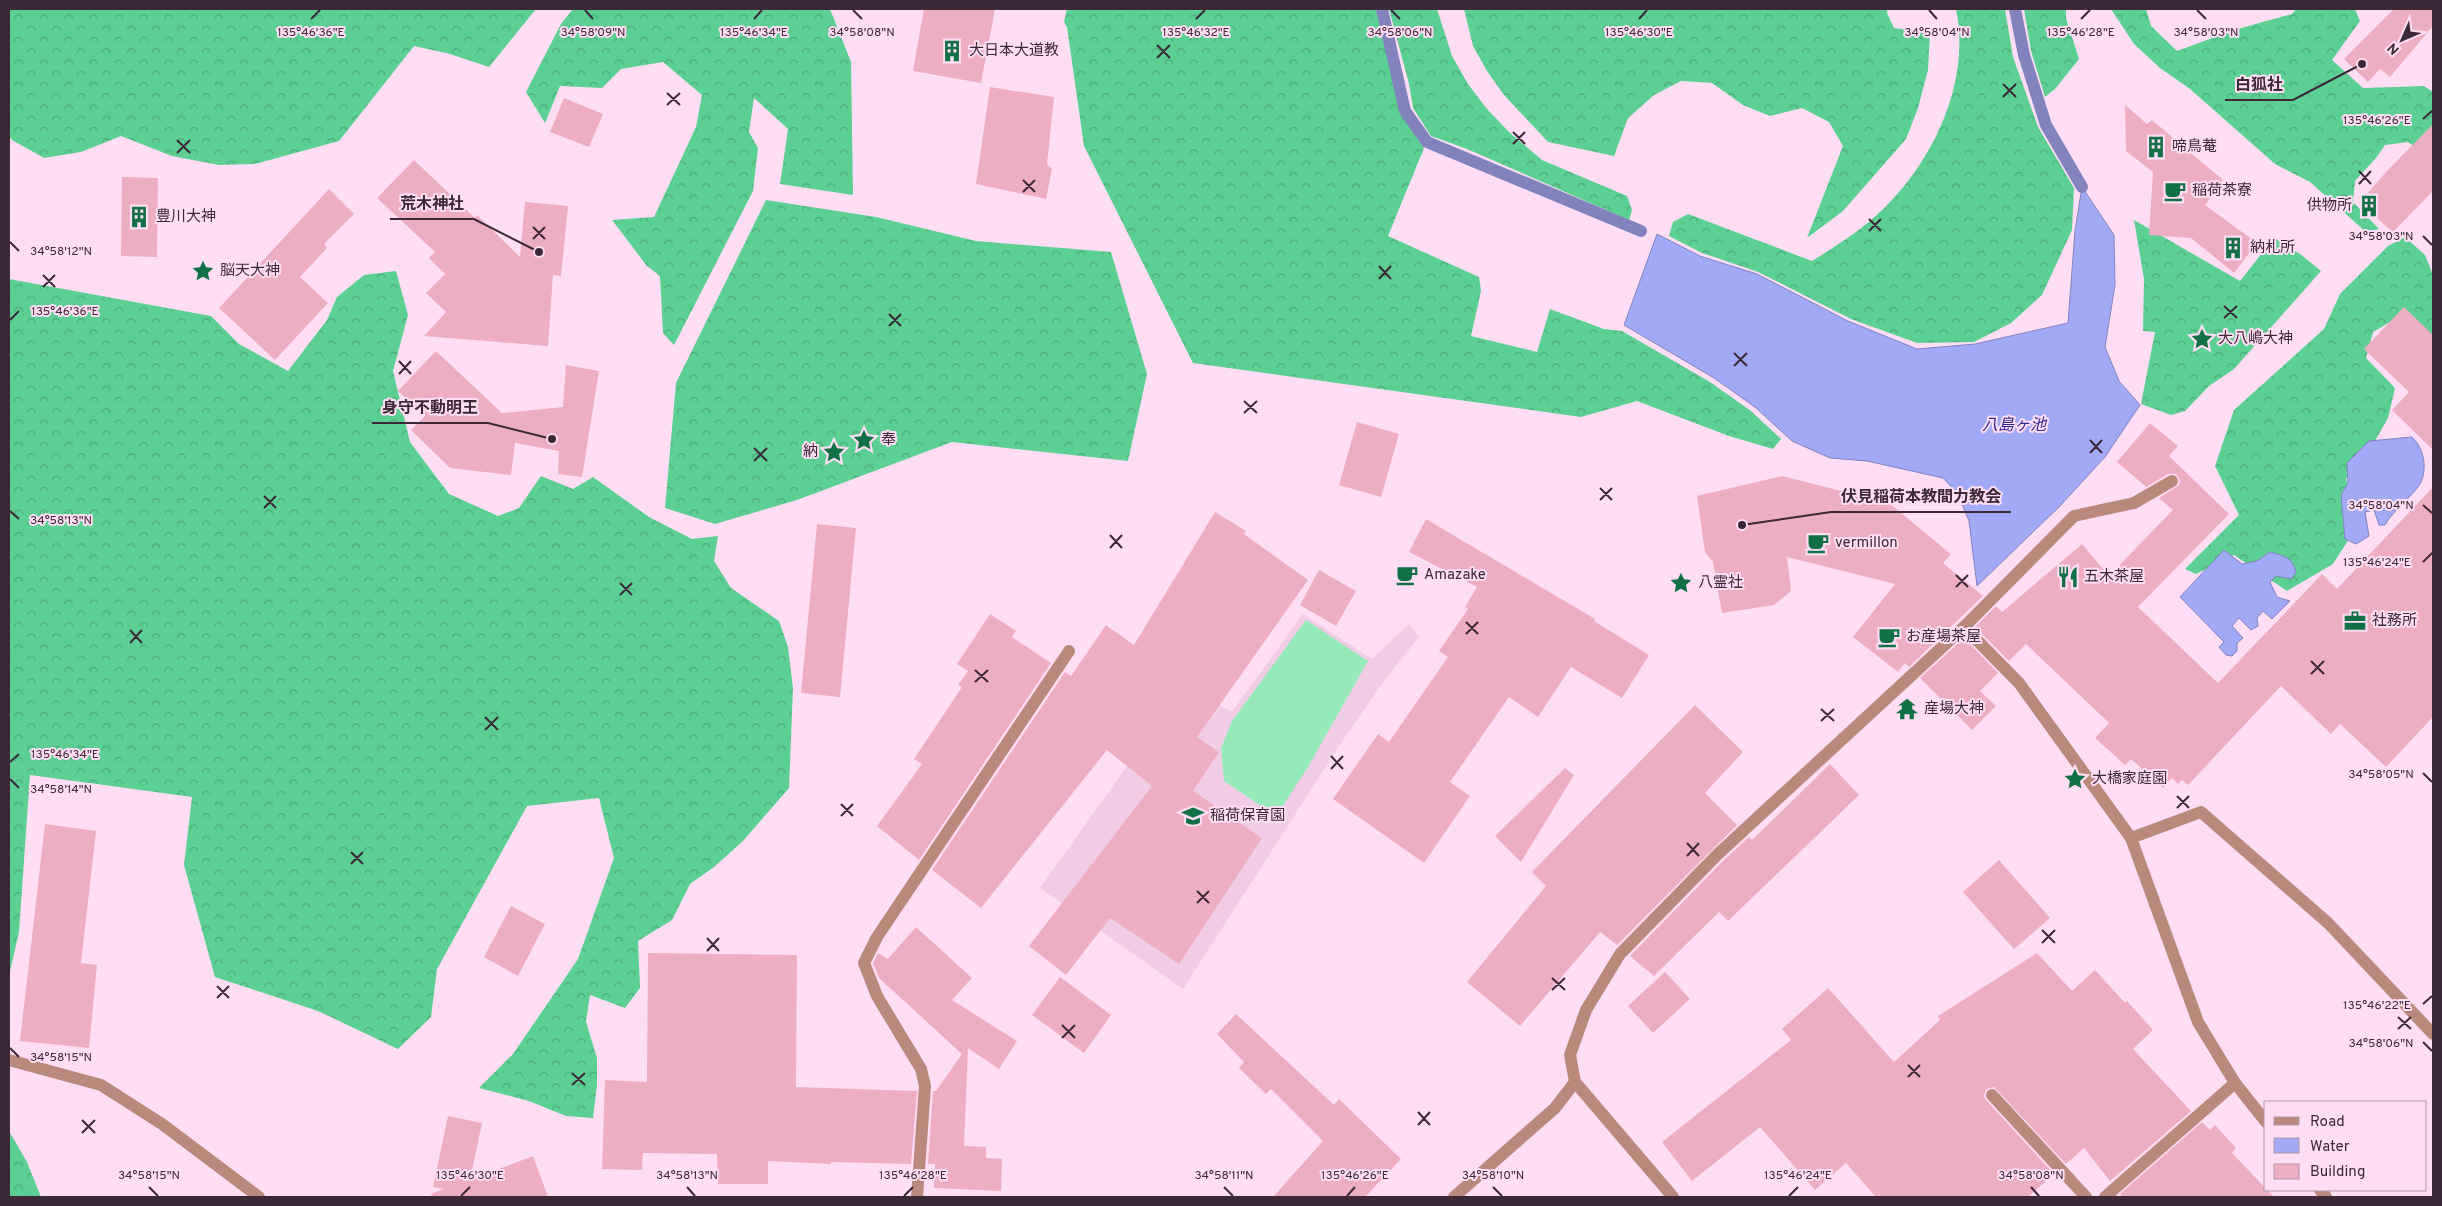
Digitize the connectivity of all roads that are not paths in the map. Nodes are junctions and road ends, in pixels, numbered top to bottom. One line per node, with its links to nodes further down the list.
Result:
1 (2172, 482): 2 (street)
2 (1964, 627): 4 (street); 7 (street)
3 (1070, 651): 12 (street)
4 (2131, 838): 5 (street); 8 (street)
5 (2433, 1034)
6 (9, 1060): 11 (street)
7 (1575, 1082): 13 (street); 14 (street)
8 (2235, 1083): 10 (street); 16 (street)
9 (1992, 1095): 15 (street)
10 (2264, 1119)
11 (259, 1197)
12 (917, 1197)
13 (1454, 1197)
14 (1673, 1197)
15 (2086, 1197)
16 (2105, 1197)

